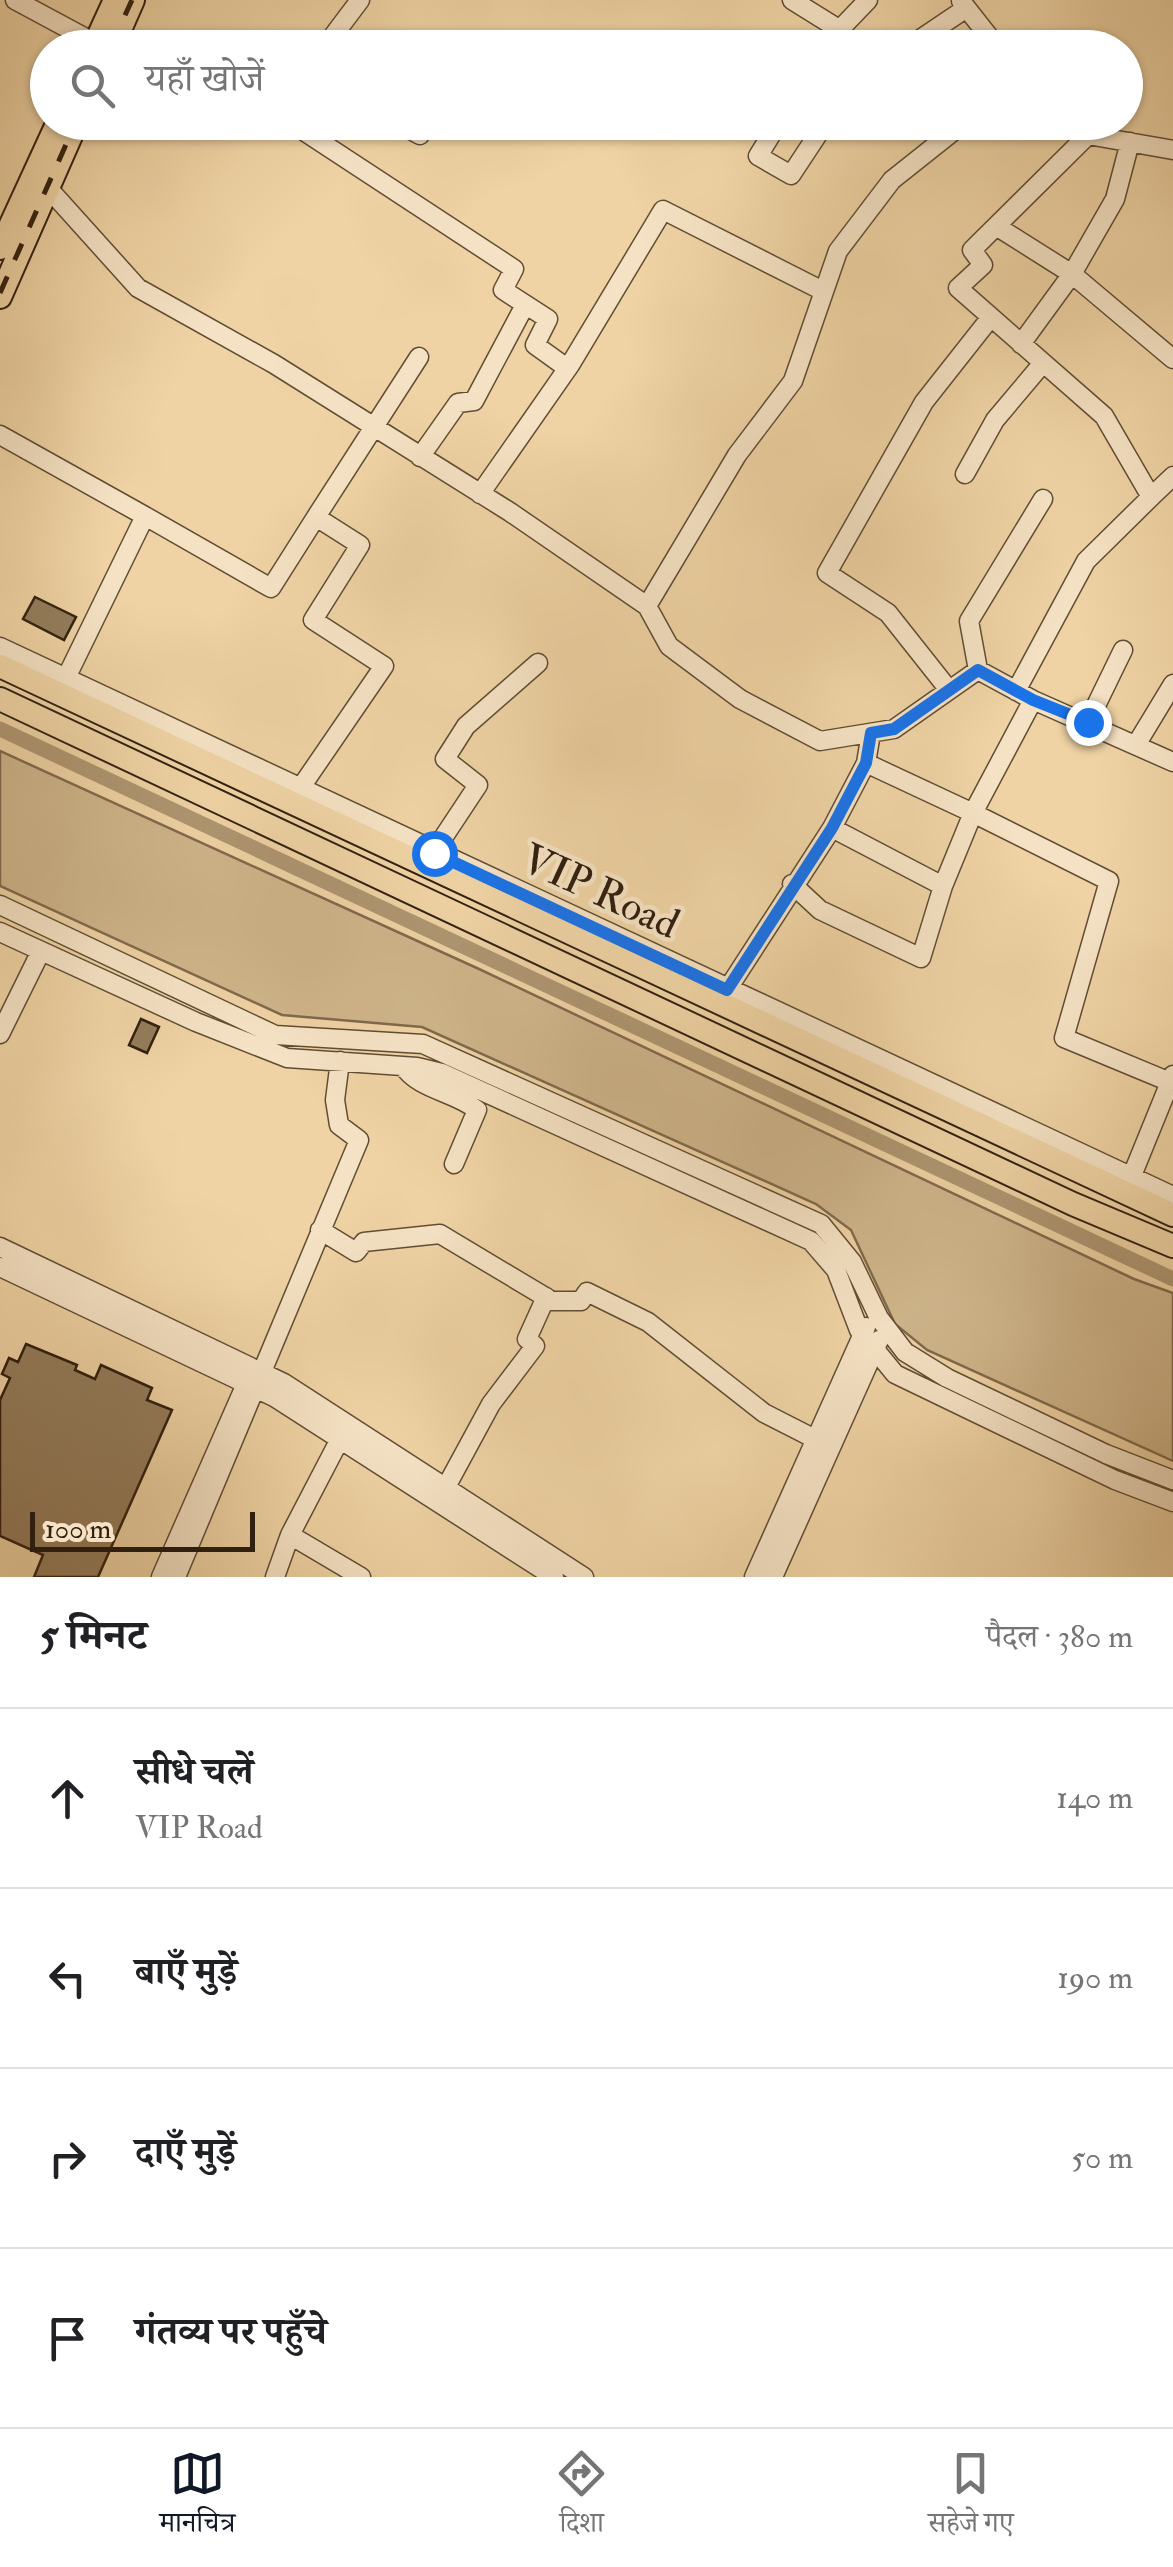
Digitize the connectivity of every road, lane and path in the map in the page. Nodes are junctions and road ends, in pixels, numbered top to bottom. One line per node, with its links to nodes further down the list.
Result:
1 (15, 0): 9 (street)
2 (115, 0): 10 (main road)
3 (133, 0): 11 (main road)
4 (360, 0): 12 (street)
5 (792, 0): 8 (street)
6 (868, 0): 8 (street)
7 (963, 4): 13 (street); 14 (street)
8 (837, 28)
9 (70, 30)
10 (105, 30)
11 (111, 30)
12 (338, 30)
13 (930, 30)
14 (984, 30)
15 (50, 140): 27 (main road)
16 (70, 140): 25 (main road)
17 (317, 140): 31 (street)
18 (767, 140): 19 (street)
19 (814, 140)
20 (942, 140): 29 (street)
21 (1072, 140): 26 (street)
22 (1123, 140): 23 (street)
23 (1130, 142): 24 (street); 28 (street)
24 (1173, 150)
25 (48, 188): 30 (main road); 38 (street)
26 (996, 226): 28 (street); 32 (street)
27 (0, 248)
28 (1072, 274): 33 (street); 35 (street)
29 (821, 290): 37 (street); 48 (street)
30 (0, 297)
31 (526, 306): 37 (street); 40 (street)
32 (991, 317): 33 (street); 56 (street)
33 (1022, 344): 36 (street)
34 (419, 357): 38 (street)
35 (1173, 358)
36 (1043, 363): 41 (street); 44 (street)
37 (567, 368): 43 (street)
38 (374, 428): 40 (street); 47 (street)
39 (0, 435): 46 (street)
40 (420, 457): 43 (street)
41 (965, 474)
42 (1173, 476): 44 (street)
43 (480, 494): 48 (street)
44 (1152, 497): 57 (street)
45 (1043, 499): 53 (street)
46 (145, 516): 47 (street); 54 (street)
47 (316, 517): 64 (street)
48 (647, 606): 60 (street)
49 (0, 646): 54 (street, VIP Road)
50 (1123, 650): 59 (street)
51 (538, 663): 67 (street)
52 (0, 666): 70 (main road, VIP Road)
53 (978, 670): 56 (street); 57 (street)
54 (66, 678): 64 (street, VIP Road)
55 (1173, 684): 61 (street)
56 (949, 690): 60 (street)
57 (1025, 696): 59 (street); 65 (street)
58 (0, 699): 86 (main road, VIP Road)
59 (1088, 722): 61 (street)
60 (871, 733): 63 (street)
61 (1136, 744): 62 (street)
62 (1173, 762)
63 (866, 763): 65 (street); 66 (street)
64 (299, 790): 67 (street, VIP Road)
65 (972, 813): 69 (street); 80 (street)
66 (832, 828): 68 (street); 69 (street)
67 (434, 853): 70 (street, VIP Road)
68 (792, 884): 69 (street); 74 (street)
69 (943, 886)
70 (500, 893): 74 (street, VIP Road); 84 (main road, VIP Road)
71 (0, 905): 76 (street)
72 (0, 932): 73 (street)
73 (41, 951): 75 (street); 77 (street)
74 (727, 990): 82 (street, VIP Road)
75 (0, 1034)
76 (383, 1044): 78 (street); 90 (street)
77 (340, 1061): 78 (street); 85 (street)
78 (381, 1064): 79 (street)
79 (403, 1066): 81 (street); 91 (street)
80 (1172, 1078): 82 (street)
81 (454, 1164)
82 (1131, 1178): 83 (street, VIP Road)
83 (1173, 1196)
84 (1173, 1215)
85 (320, 1230): 89 (street); 93 (street)
86 (1173, 1246)
87 (0, 1247): 93 (street)
88 (0, 1267): 93 (street)
89 (546, 1298): 95 (street); 97 (street)
90 (881, 1318): 91 (street); 92 (street); 96 (street)
91 (862, 1334): 92 (street); 95 (street)
92 (875, 1350): 98 (street); 99 (street)
93 (255, 1382): 94 (street); 97 (street); 101 (street); 102 (street)
94 (340, 1439): 100 (street); 105 (street)
95 (814, 1439): 99 (street)
96 (1173, 1480)
97 (446, 1487): 106 (street)
98 (1173, 1502)
99 (794, 1508): 107 (street); 108 (street)
100 (290, 1536): 103 (street); 104 (street)
101 (162, 1577)
102 (176, 1577)
103 (275, 1577)
104 (360, 1577)
105 (554, 1577)
106 (584, 1577)
107 (754, 1577)
108 (773, 1577)

